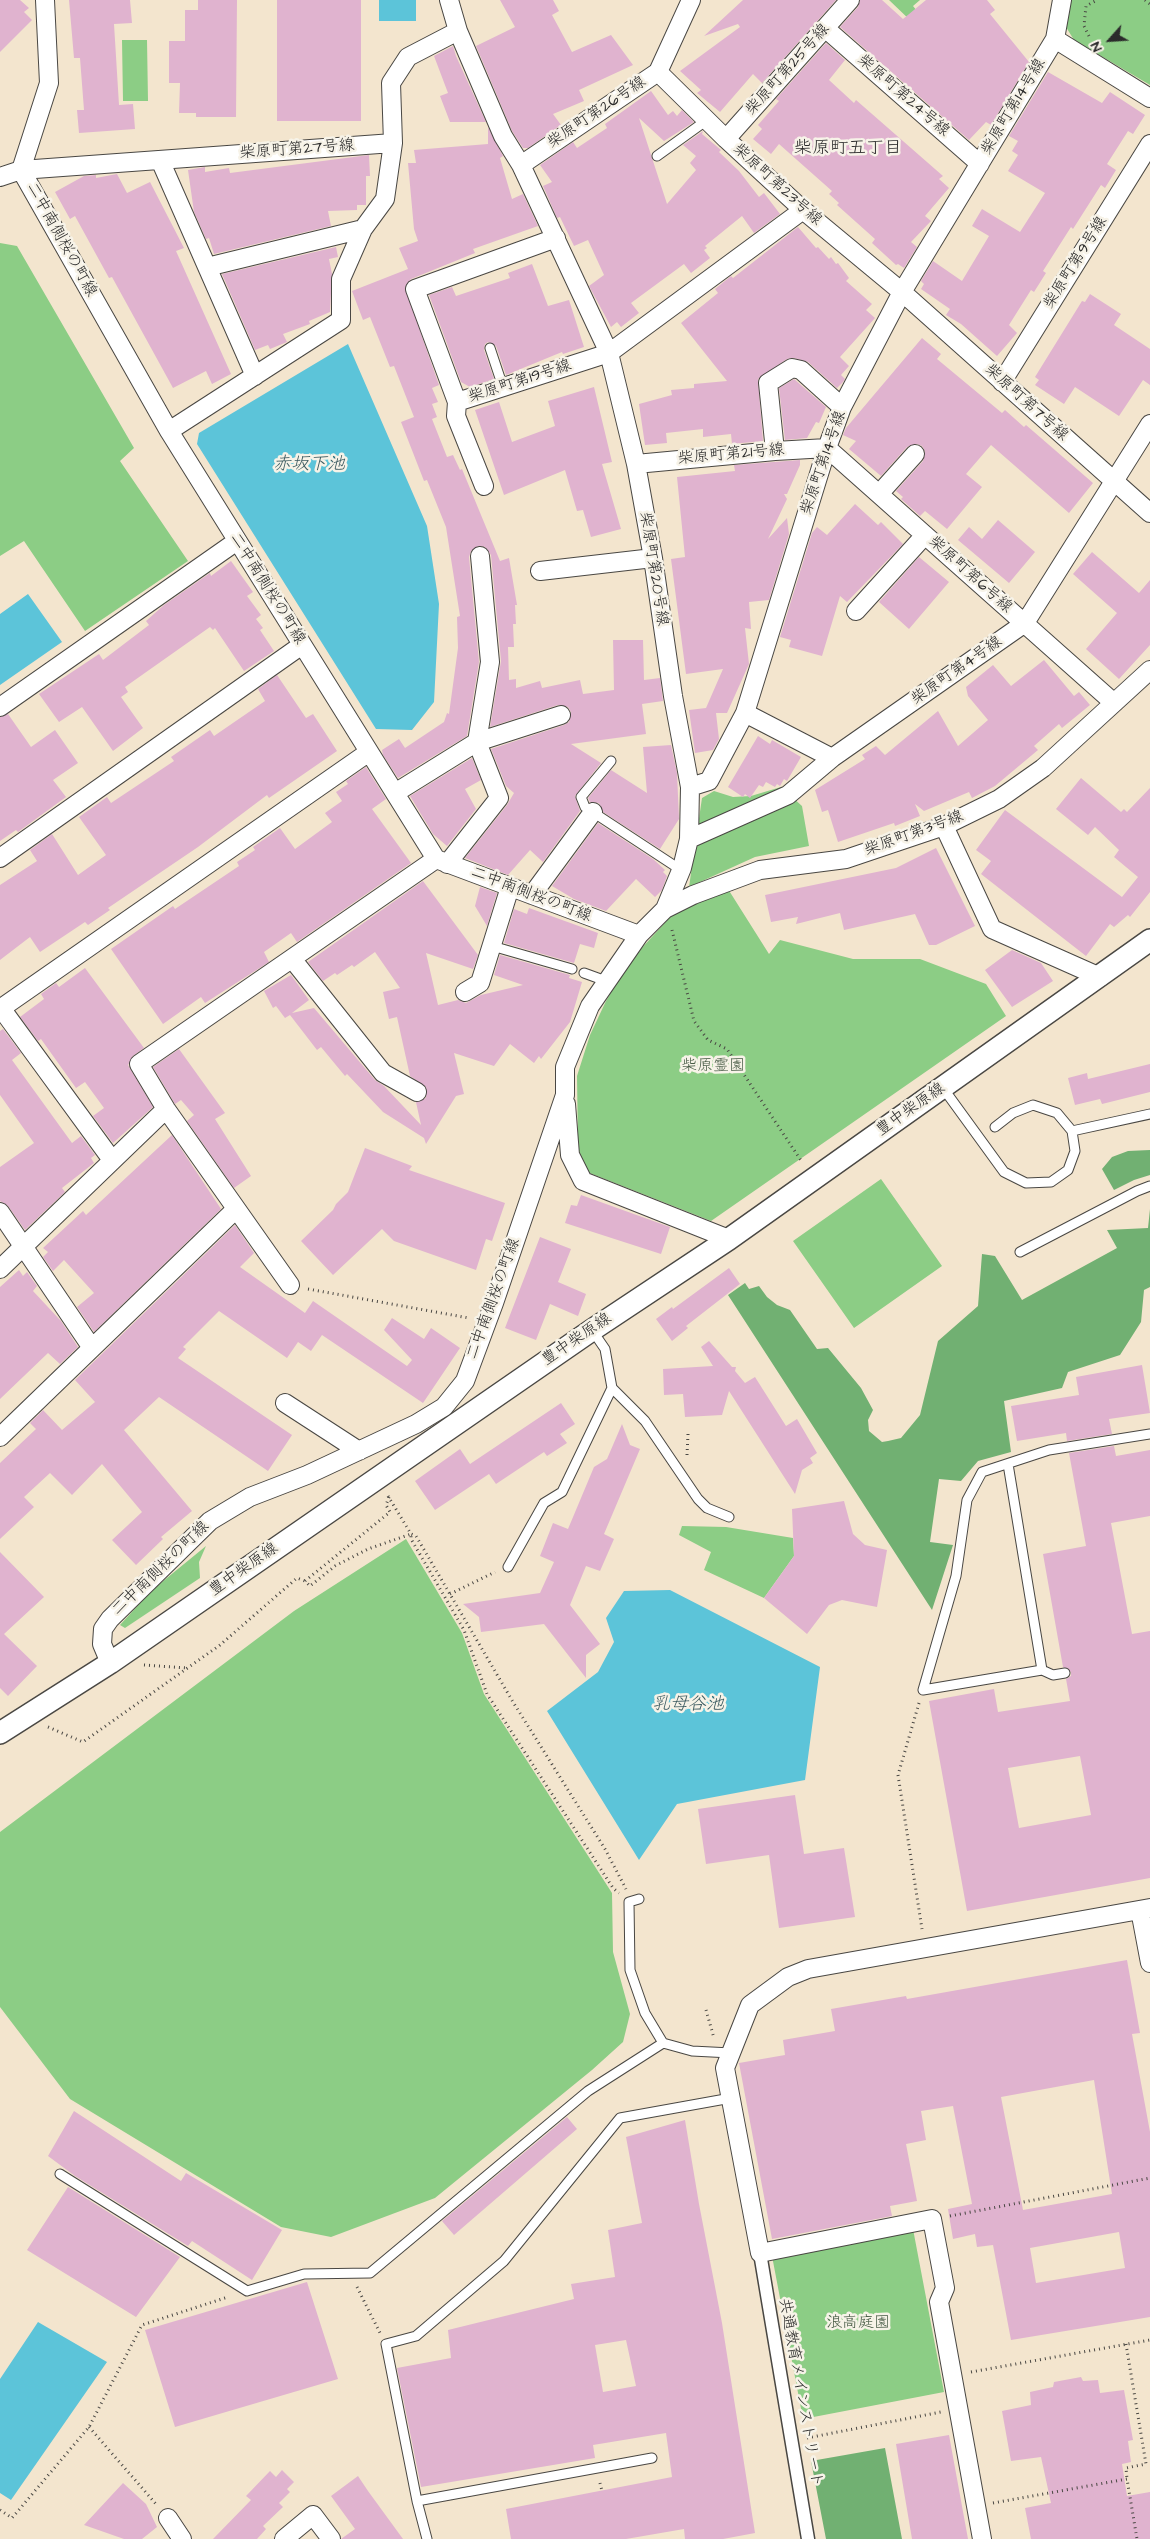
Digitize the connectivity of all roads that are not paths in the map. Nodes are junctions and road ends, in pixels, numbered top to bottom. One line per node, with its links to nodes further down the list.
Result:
1 (45, 0): 19 (street, 二中南側桜の町線)
2 (449, 0): 7 (street)
3 (691, 0): 9 (street, 柴原町第26号線)
4 (850, 0): 6 (street, 柴原町第25号線)
5 (1062, 0): 8 (street, 柴原町第14号線)
6 (825, 28): 12 (street, 柴原町第25号線); 17 (street, 柴原町第24号線)
7 (458, 31): 13 (street); 18 (street, 柴原町第20号線)
8 (1055, 39): 10 (street); 17 (street, 柴原町第14号線)
9 (658, 72): 11 (street, 柴原町第23号線); 18 (street, 柴原町第26号線)
10 (1150, 98)
11 (707, 120): 12 (street, 柴原町第23号線); 15 (lane)
12 (726, 139): 21 (street, 柴原町第23号線)
13 (393, 143): 16 (street, 柴原町第27号線); 22 (street)
14 (1150, 144): 29 (street, 柴原町第9号線)
15 (657, 156)
16 (160, 160): 19 (street, 柴原町第27号線); 24 (street)
17 (980, 164): 25 (street, 柴原町第14号線)
18 (521, 165): 23 (street, 柴原町第20号線)
19 (21, 170): 20 (street, 柴原町第27号線); 34 (street, 二中南側桜の町線)
20 (0, 177)
21 (803, 210): 25 (street, 柴原町第23号線); 27 (street, 柴原町第19号線)
22 (363, 229): 24 (street); 28 (street)
23 (556, 238): 27 (street, 柴原町第20号線); 31 (street, 柴原町第19号線)
24 (206, 267): 28 (street)
25 (902, 292): 29 (street, 柴原町第7号線); 32 (street, 柴原町第14号線)
26 (490, 348): 30 (lane)
27 (609, 353): 30 (street, 柴原町第19号線); 38 (street, 柴原町第20号線)
28 (255, 376): 34 (street)
29 (1002, 382): 39 (street, 柴原町第7号線)
30 (503, 387): 31 (street, 柴原町第19号線)
31 (457, 402): 40 (street)
32 (842, 407): 35 (street, 柴原町第14号線); 36 (street)
33 (1150, 424): 39 (street, 柴原町第4号線)
34 (169, 432): 44 (street, 二中南側桜の町線)
35 (827, 448): 36 (street, 柴原町第21号線); 41 (street, 柴原町第6号線); 54 (street, 柴原町第14号線)
36 (775, 450): 38 (street, 柴原町第21号線)
37 (915, 454): 41 (street)
38 (636, 464): 46 (street, 柴原町第20号線)
39 (1114, 481): 42 (street, 柴原町第7号線); 49 (street, 柴原町第4号線)
40 (484, 486)
41 (878, 494): 43 (street, 柴原町第6号線)
42 (1150, 513)
43 (925, 535): 48 (street); 49 (street, 柴原町第6号線)
44 (237, 541): 50 (street, 二中南側桜の町線); 53 (street)
45 (480, 556): 56 (street)
46 (653, 558): 47 (street); 60 (street, 柴原町第20号線)
47 (540, 572)
48 (856, 611)
49 (1024, 623): 52 (street, 柴原町第6号線); 58 (street, 柴原町第4号線)
50 (302, 645): 57 (street, 二中南側桜の町線); 65 (street)
51 (1150, 670): 52 (street, 柴原町第3号線)
52 (1114, 703): 63 (street, 柴原町第3号線)
53 (0, 707)
54 (746, 713): 58 (street); 60 (street, 柴原町第14号線)
55 (560, 714): 56 (street)
56 (477, 742): 61 (street); 66 (street)
57 (369, 752): 61 (street, 二中南側桜の町線); 80 (street)
58 (832, 758): 64 (street, 柴原町第4号線)
59 (611, 761): 62 (lane)
60 (690, 787): 64 (street)
61 (395, 793): 66 (street, 二中南側桜の町線)
62 (593, 812): 67 (lane); 69 (street)
63 (944, 826): 70 (street, 柴原町第3号線); 77 (street)
64 (689, 839): 67 (street)
65 (0, 858)
66 (442, 861): 68 (street, 二中南側桜の町線); 74 (street)
67 (681, 870): 70 (street)
68 (510, 887): 69 (street, 二中南側桜の町線); 73 (street)
69 (532, 895): 71 (street, 二中南側桜の町線)
70 (665, 909): 71 (street)
71 (638, 936): 78 (street, 二中南側桜の町線)
72 (1150, 940): 77 (street, 豊中柴原線)
73 (492, 946): 75 (lane); 79 (street)
74 (294, 960): 82 (street); 84 (street)
75 (572, 969)
76 (584, 973): 78 (lane)
77 (1100, 976): 81 (street, 豊中柴原線)
78 (606, 981): 83 (street, 二中南側桜の町線)
79 (464, 992)
80 (0, 1009): 88 (street)
81 (943, 1087): 87 (lane); 92 (street, 豊中柴原線)
82 (417, 1092)
83 (565, 1096): 92 (street); 103 (street, 二中南側桜の町線)
84 (166, 1109): 88 (street); 90 (street)
85 (1150, 1114): 87 (lane)
86 (995, 1127): 87 (lane)
87 (1072, 1131)
88 (112, 1160): 93 (street)
89 (1150, 1186): 94 (lane)
90 (235, 1210): 96 (street); 98 (street)
91 (0, 1212): 93 (street)
92 (729, 1239): 97 (street, 豊中柴原線)
93 (24, 1246): 95 (street); 98 (street)
94 (1020, 1252)
95 (0, 1269)
96 (290, 1285)
97 (592, 1330): 99 (lane); 107 (street, 豊中柴原線)
98 (92, 1348): 102 (street)
99 (612, 1388): 105 (lane); 106 (lane)
100 (285, 1403): 103 (street)
101 (1150, 1434): 104 (lane)
102 (0, 1437)
103 (359, 1451): 107 (street, 二中南側桜の町線)
104 (1008, 1464): 108 (lane); 108 (lane)
105 (729, 1517)
106 (508, 1567)
107 (110, 1663): 110 (street, 豊中柴原線)
108 (1042, 1670): 109 (lane)
109 (1065, 1673)
110 (9, 1724)
111 (634, 1901): 114 (lane)
112 (1145, 1909): 113 (street); 115 (street)
113 (1150, 1963)
114 (663, 2043): 115 (lane); 117 (lane)
115 (724, 2053): 116 (street)
116 (731, 2098): 118 (street); 120 (lane)
117 (60, 2174)
118 (760, 2253): 126 (street, 共通教育メインストリート); 127 (street)
119 (652, 2458): 120 (lane)
120 (417, 2501): 125 (lane)
121 (168, 2518): 122 (street)
122 (182, 2539)
123 (284, 2539): 124 (street)
124 (331, 2539)
125 (427, 2539)
126 (808, 2539)
127 (982, 2539)

